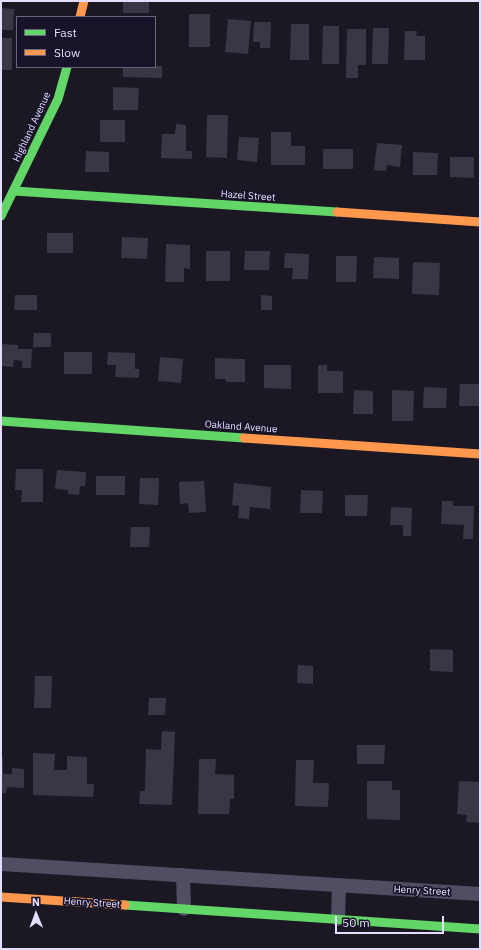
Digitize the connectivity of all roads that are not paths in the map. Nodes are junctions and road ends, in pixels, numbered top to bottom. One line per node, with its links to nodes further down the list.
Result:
1 (84, 1): 2 (street)
2 (80, 16)
3 (67, 68): 4 (street, Highland Avenue)
4 (14, 191): 5 (street, Highland Avenue); 6 (street, Hazel Street)
5 (1, 216)
6 (480, 222)
7 (1, 421): 8 (street, Oakland Avenue)
8 (480, 454)
9 (1, 864): 10 (street, Henry Street)
10 (183, 875): 11 (street, Henry Street); 14 (street)
11 (339, 886): 12 (street, Henry Street); 15 (street)
12 (480, 894)
13 (1, 897): 14 (street, Henry Street)
14 (184, 909): 15 (street, Henry Street)
15 (338, 919): 16 (street, Henry Street)
16 (480, 929)

